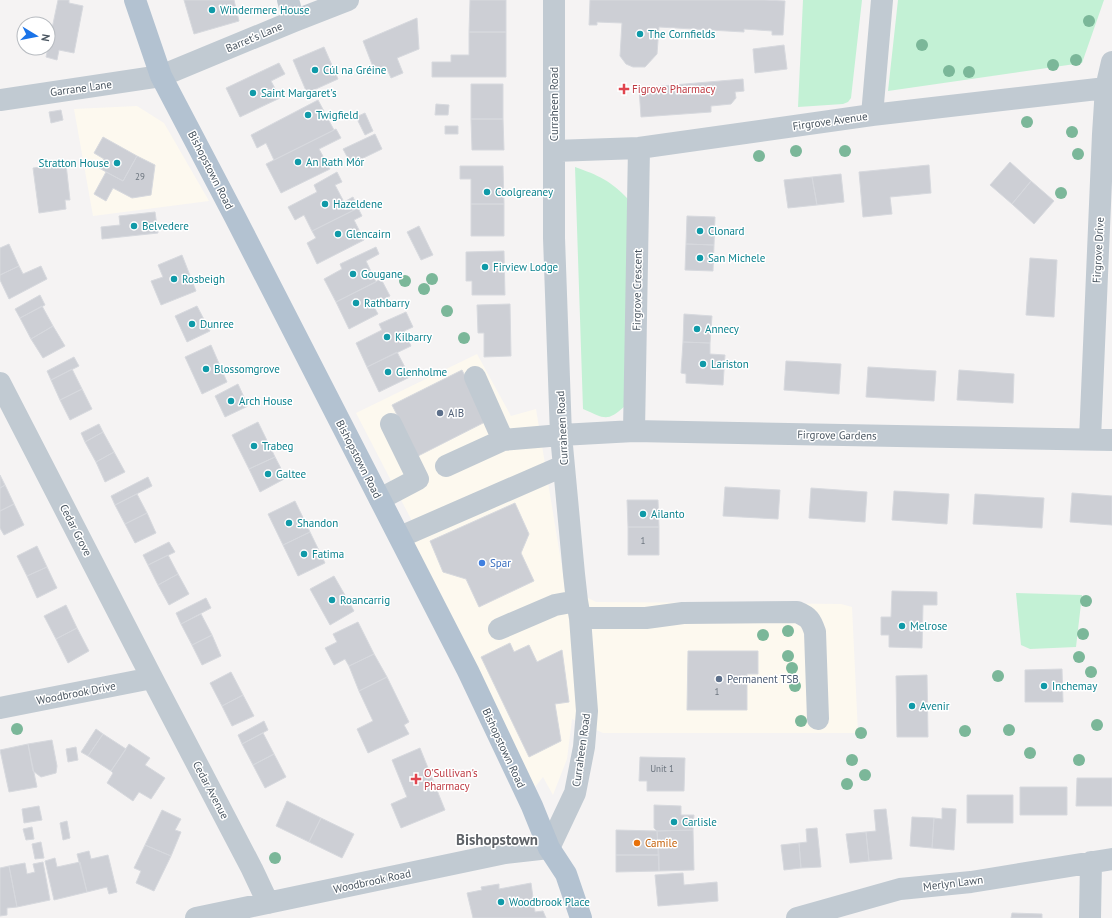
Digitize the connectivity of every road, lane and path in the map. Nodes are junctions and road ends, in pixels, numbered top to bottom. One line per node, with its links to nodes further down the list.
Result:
1 (135, 0): 8 (main road, Bishopstown Road)
2 (288, 0): 6 (street)
3 (348, 0): 6 (street, Barret's Lane)
4 (554, 0): 13 (street, Curraheen Road)
5 (882, 0): 11 (street)
6 (294, 21): 8 (street, Barret's Lane)
7 (1112, 62): 9 (street, Firgrove Drive)
8 (161, 76): 10 (street, Garrane Lane); 24 (main road, Bishopstown Road)
9 (1106, 88): 11 (street, Firgrove Avenue); 19 (street, Firgrove Drive)
10 (0, 100)
11 (872, 115): 12 (street, Firgrove Avenue)
12 (639, 148): 13 (street, Firgrove Avenue); 17 (street, Firgrove Crescent)
13 (554, 151): 18 (street, Curraheen Road)
14 (475, 378): 20 (street)
15 (0, 383): 28 (street, Cedar Grove)
16 (391, 424): 24 (street)
17 (634, 431): 18 (street, Firgrove Gardens); 19 (street, Firgrove Gardens)
18 (561, 435): 20 (street, Firgrove Gardens); 23 (street, Curraheen Road)
19 (1090, 439): 21 (street, Firgrove Gardens)
20 (503, 440): 22 (street, Firgrove Gardens)
21 (1112, 440)
22 (446, 466)
23 (563, 466): 25 (street); 26 (street, Curraheen Road)
24 (380, 499): 25 (main road, Bishopstown Road)
25 (400, 538): 31 (main road, Bishopstown Road)
26 (579, 609): 27 (street); 30 (street); 31 (street, Curraheen Road)
27 (499, 628)
28 (152, 678): 29 (street, Woodbrook Drive); 34 (street, Cedar Avenue)
29 (0, 708)
30 (818, 719)
31 (549, 848): 34 (street, Woodbrook Road); 36 (main road, Bishopstown Road)
32 (1112, 859): 33 (street, Merlyn Lawn)
33 (1091, 862): 37 (street, Merlyn Lawn); 38 (street)
34 (268, 903): 35 (street, Woodbrook Road)
35 (196, 918)
36 (581, 918)
37 (797, 918)
38 (1090, 918)

